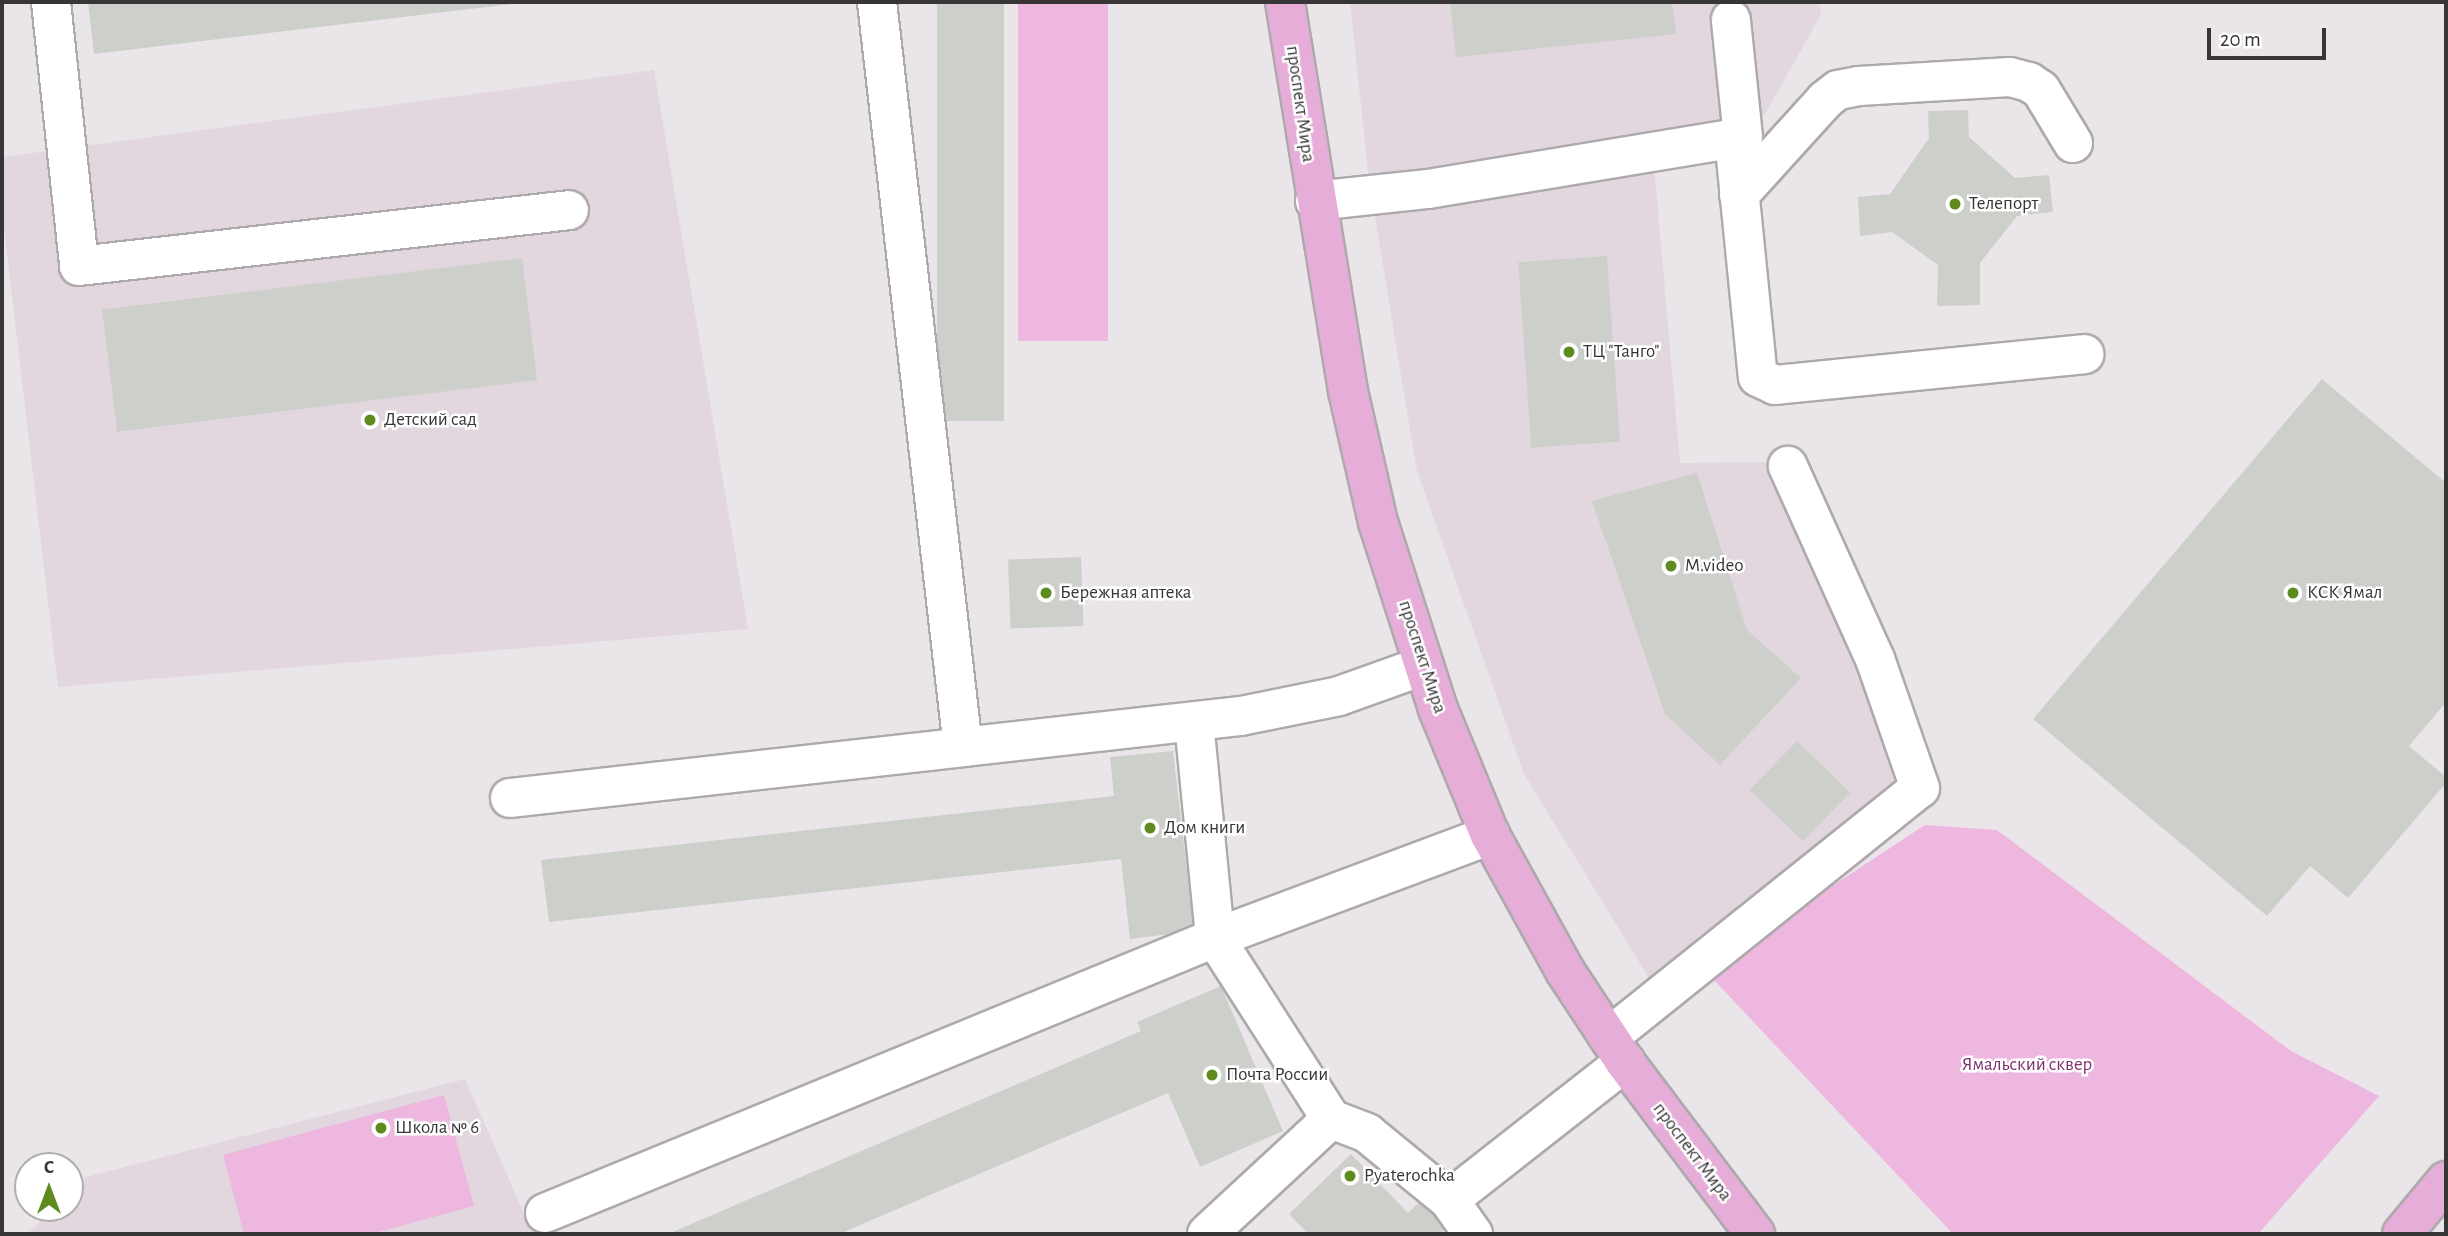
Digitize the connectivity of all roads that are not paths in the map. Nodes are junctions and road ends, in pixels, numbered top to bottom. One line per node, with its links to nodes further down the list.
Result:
1 (51, 2): 9 (lane)
2 (877, 2): 14 (lane)
3 (1286, 2): 8 (main road, проспект Мира)
4 (1731, 20): 5 (lane)
5 (1734, 138): 7 (lane); 8 (lane)
6 (2073, 143): 7 (lane)
7 (1739, 195): 10 (lane)
8 (1315, 201): 12 (main road, проспект Мира)
9 (569, 211)
10 (2084, 354)
11 (1788, 466): 18 (lane)
12 (1423, 666): 13 (lane); 16 (main road, проспект Мира)
13 (1194, 722): 14 (lane); 17 (lane)
14 (963, 747): 15 (lane)
15 (510, 798)
16 (1490, 835): 17 (lane); 18 (main road, проспект Мира)
17 (1215, 938): 19 (lane); 22 (lane)
18 (1617, 1049): 21 (lane); 25 (main road, проспект Мира)
19 (1331, 1119): 21 (lane); 23 (lane)
20 (2446, 1181): 26 (main road)
21 (1449, 1200): 24 (lane)
22 (545, 1213)
23 (1207, 1234)
24 (1473, 1234)
25 (1755, 1234)
26 (2402, 1234)

